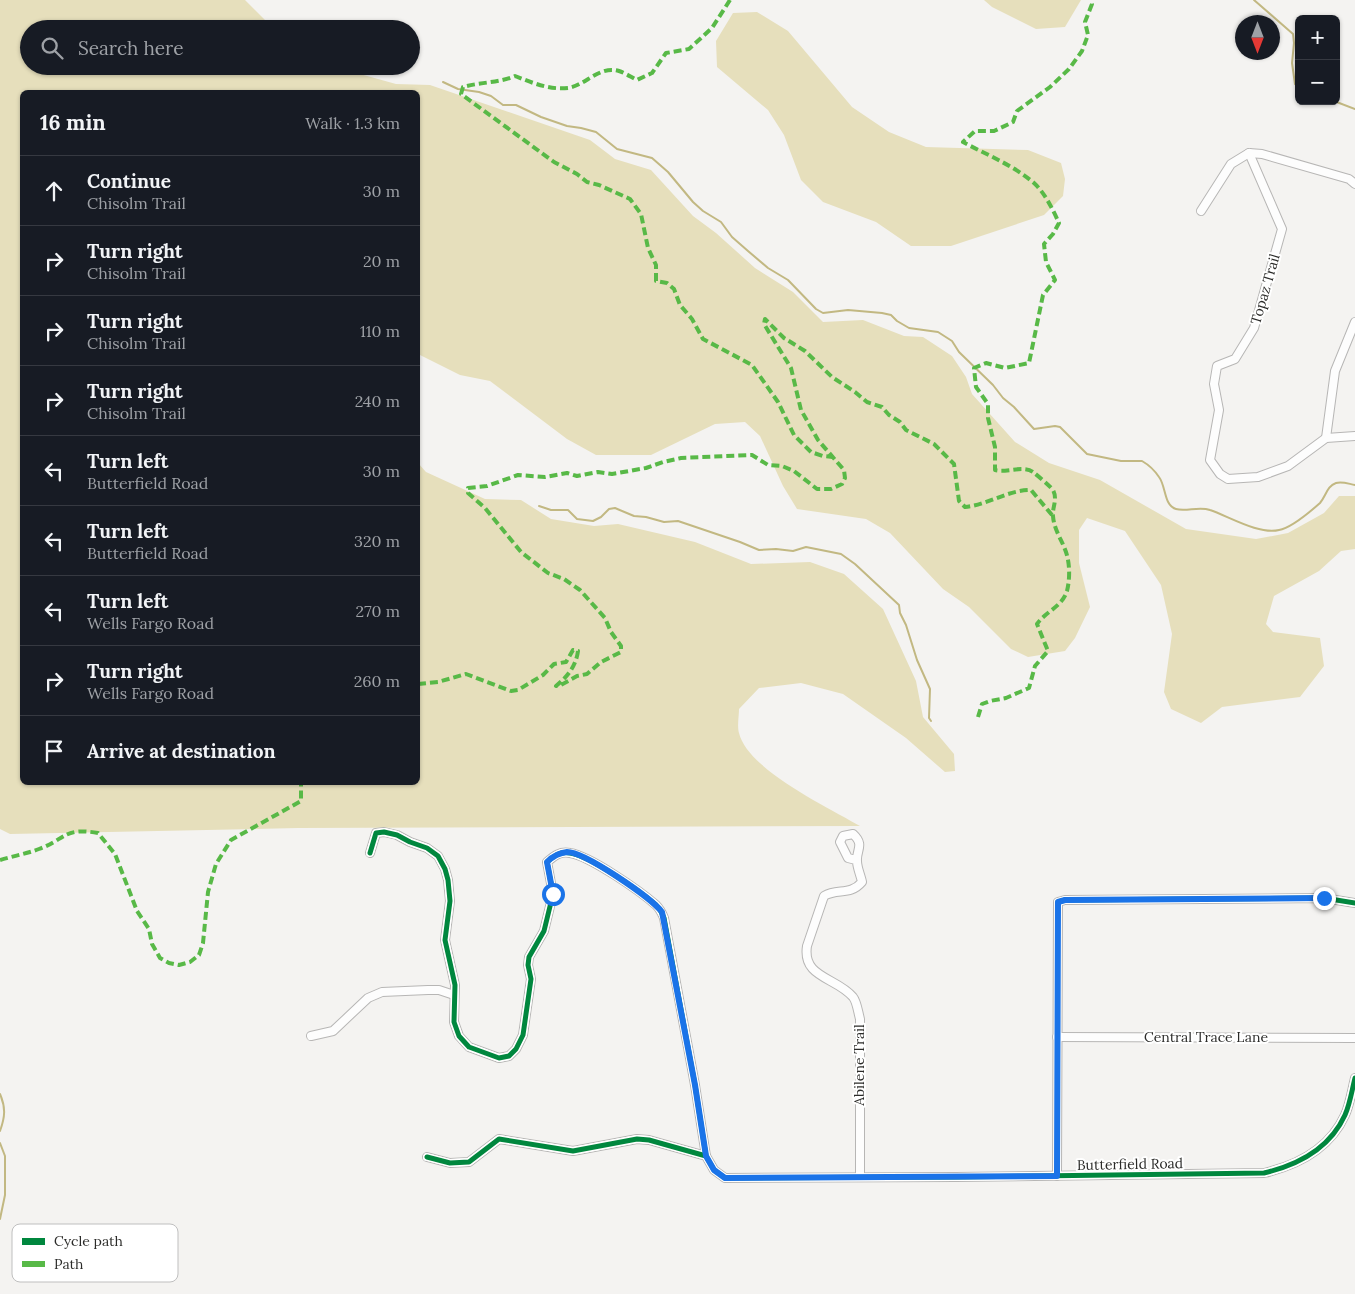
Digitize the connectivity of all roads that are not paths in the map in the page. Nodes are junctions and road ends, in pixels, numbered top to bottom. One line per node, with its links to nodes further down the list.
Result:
1 (1249, 153): 2 (street); 3 (street); 6 (street, Topaz Trail)
2 (1355, 184)
3 (1200, 211)
4 (1355, 322): 6 (street)
5 (1355, 436): 6 (street)
6 (1326, 438)
7 (370, 853): 10 (street)
8 (856, 860): 18 (street, Abilene Trail)
9 (1355, 903): 12 (street)
10 (454, 995): 11 (street); 15 (street)
11 (311, 1036)
12 (1058, 1037): 13 (street, Central Trace Lane); 17 (street)
13 (1355, 1038)
14 (1355, 1078): 17 (street, Butterfield Road)
15 (706, 1156): 16 (street); 18 (street, Butterfield Road)
16 (427, 1157)
17 (1057, 1176): 18 (street, Butterfield Road)
18 (860, 1177)

